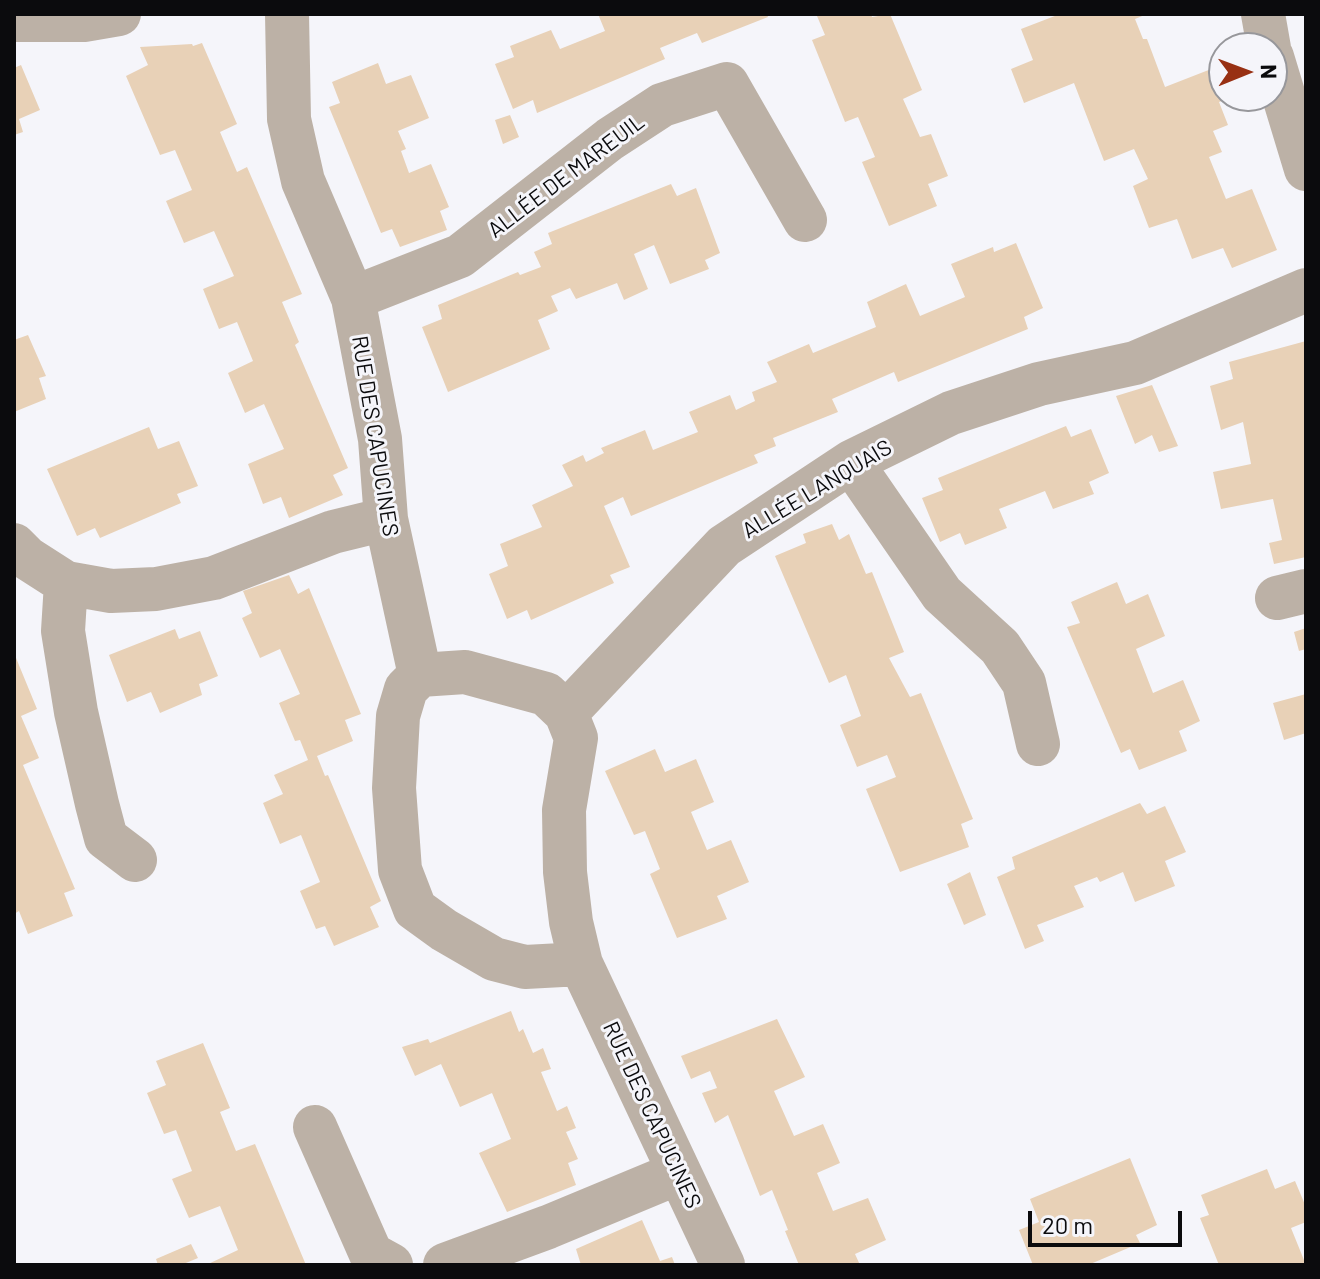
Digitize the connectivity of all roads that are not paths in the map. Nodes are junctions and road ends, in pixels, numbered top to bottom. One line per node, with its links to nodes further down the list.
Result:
1 (119, 14): 3 (street)
2 (287, 14): 8 (street, RUE DES CAPUCINES)
3 (14, 20)
4 (1288, 110): 5 (street)
5 (1306, 169)
6 (805, 220): 8 (street, ALLÉE DE MAREUIL)
7 (1306, 290): 9 (street, ALLÉE LANQUAIS)
8 (353, 298): 10 (street, RUE DES CAPUCINES)
9 (851, 462): 14 (street, ALLÉE LANQUAIS); 15 (street)
10 (386, 519): 12 (street); 13 (street, RUE DES CAPUCINES)
11 (14, 545): 12 (street)
12 (66, 583): 16 (street)
13 (420, 675): 14 (street); 17 (street)
14 (566, 713): 17 (street, RUE DES CAPUCINES)
15 (1038, 744)
16 (135, 860)
17 (581, 964): 19 (street, RUE DES CAPUCINES)
18 (315, 1127): 20 (street)
19 (678, 1173): 21 (street); 22 (street, RUE DES CAPUCINES)
20 (391, 1265)
21 (445, 1265)
22 (723, 1265)

